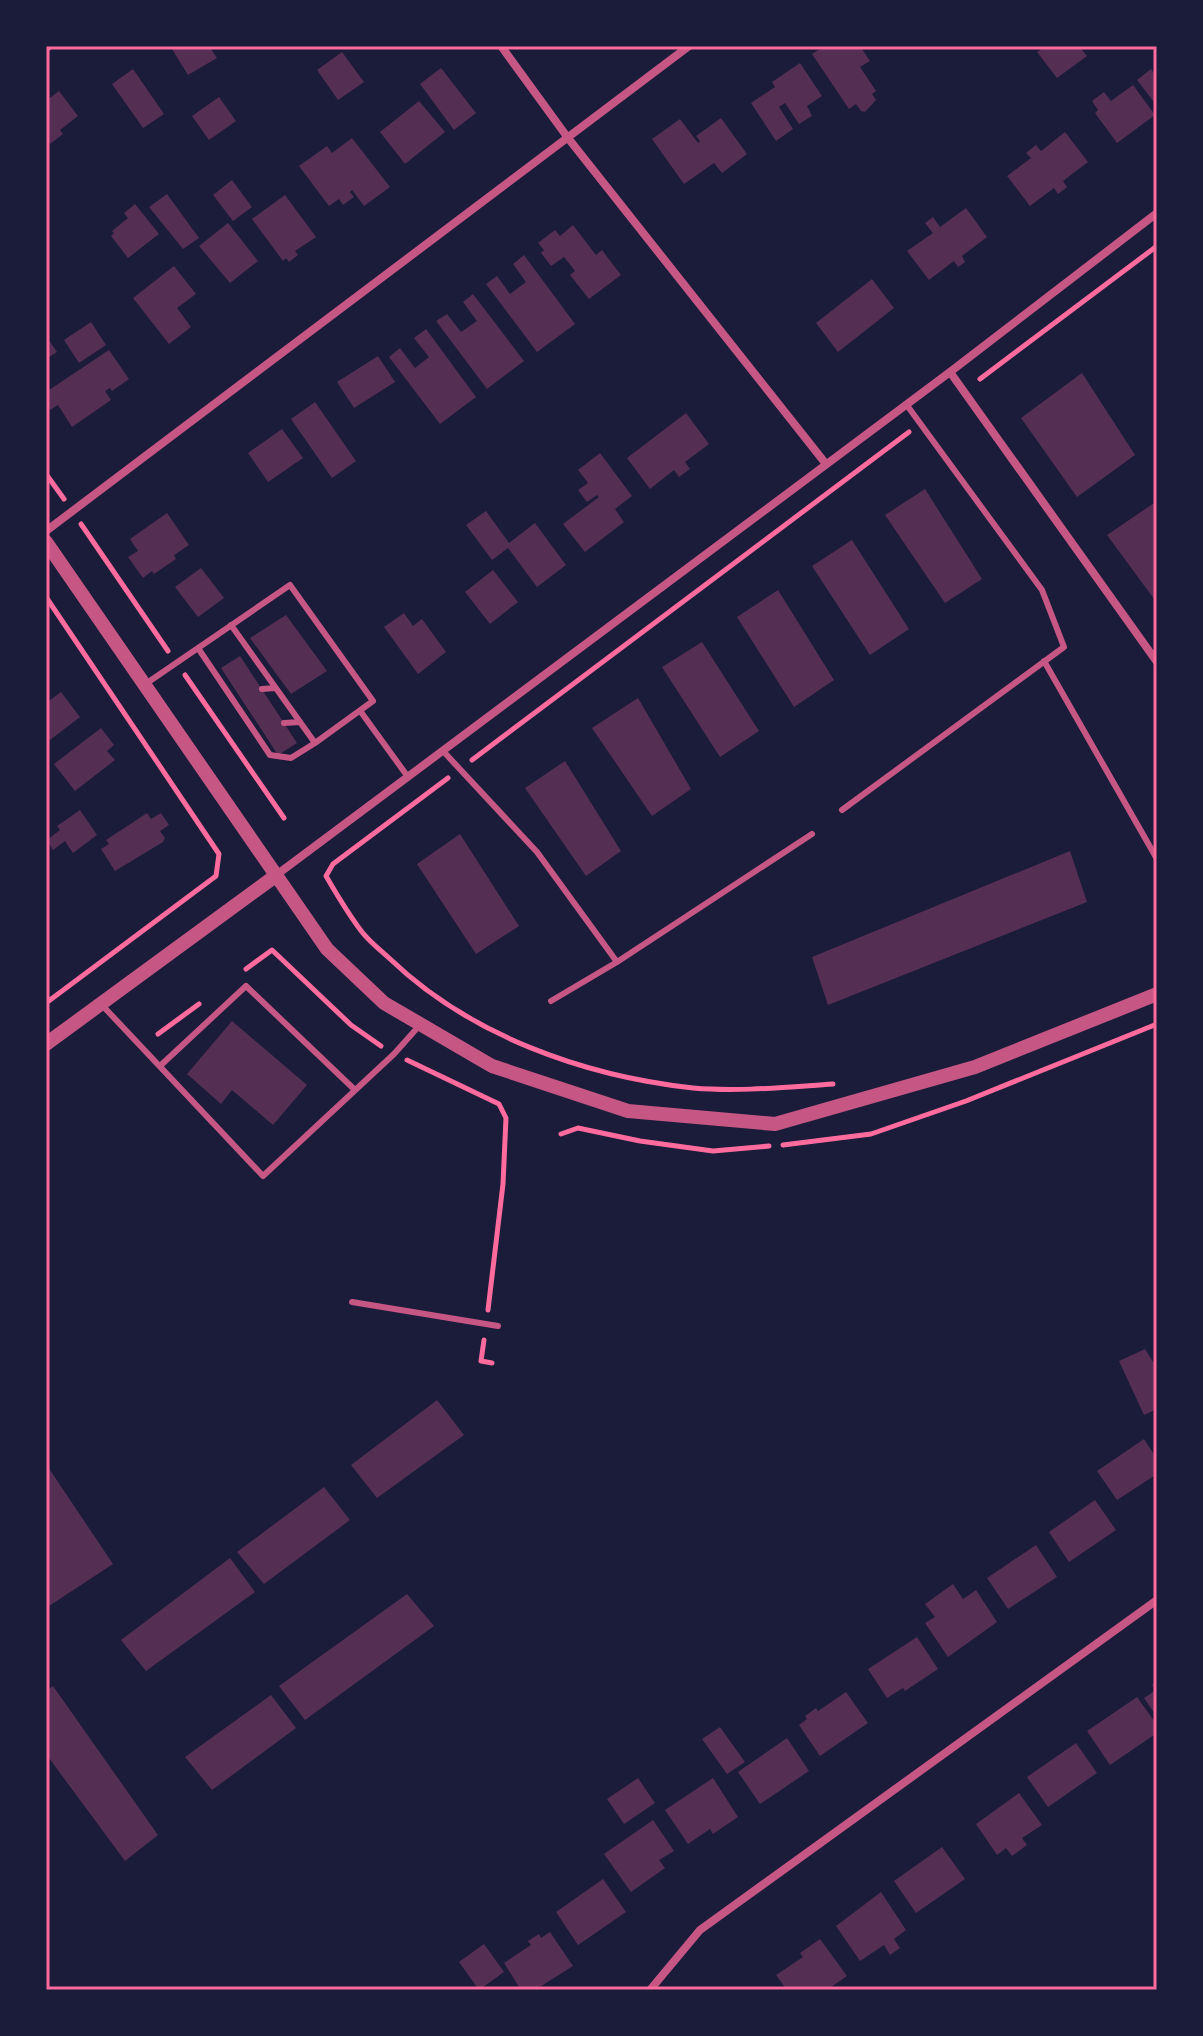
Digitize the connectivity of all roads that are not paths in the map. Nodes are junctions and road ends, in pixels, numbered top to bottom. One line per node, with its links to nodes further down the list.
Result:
1 (501, 46): 3 (street)
2 (689, 46): 3 (street)
3 (568, 138): 7 (street); 8 (street)
4 (1157, 213): 5 (street)
5 (950, 372): 6 (street); 13 (street)
6 (906, 404): 7 (street); 12 (lane)
7 (826, 464): 23 (street)
8 (46, 531)
9 (46, 542): 14 (street)
10 (231, 625): 11 (lane); 15 (lane); 19 (lane)
11 (198, 648): 14 (lane); 17 (lane)
12 (1044, 661): 25 (lane); 27 (lane)
13 (1157, 662)
14 (144, 685): 28 (street)
15 (275, 688): 16 (lane); 20 (lane)
16 (262, 689)
17 (227, 691): 18 (lane); 22 (lane)
18 (236, 691)
19 (361, 712): 22 (lane); 24 (lane)
20 (300, 722): 21 (lane); 22 (lane)
21 (284, 723)
22 (315, 743)
23 (443, 751): 24 (street); 29 (lane)
24 (408, 777): 28 (street)
25 (842, 810)
26 (812, 834): 29 (lane)
27 (1157, 859)
28 (274, 877): 32 (street); 33 (street)
29 (617, 962): 31 (lane)
30 (1157, 994): 33 (street)
31 (551, 1001)
32 (101, 1004): 34 (street); 35 (lane)
33 (421, 1025): 36 (lane)
34 (46, 1044)
35 (160, 1066): 36 (lane); 36 (lane)
36 (355, 1090)
37 (352, 1302): 38 (lane)
38 (498, 1326)
39 (1157, 1600): 40 (street)
40 (650, 1990)

